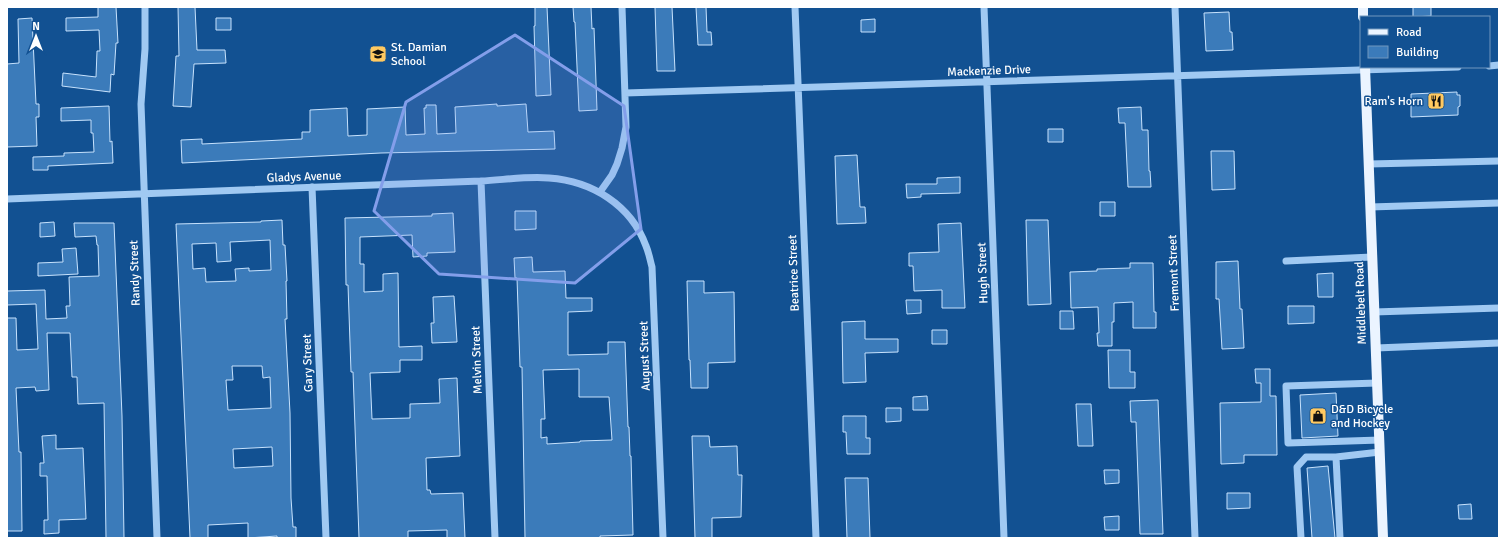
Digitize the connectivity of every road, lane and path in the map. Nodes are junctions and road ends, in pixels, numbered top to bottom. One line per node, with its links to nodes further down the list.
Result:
1 (145, 7): 17 (street, Randy Street)
2 (622, 7): 11 (street)
3 (795, 7): 10 (street, Beatrice Street)
4 (984, 7): 9 (street, Hugh Street)
5 (1175, 7): 8 (street, Fremont Street)
6 (1412, 68): 7 (street, Mackenzie Drive)
7 (1365, 69): 8 (street, Mackenzie Drive); 13 (main road, Middlebelt Road)
8 (1178, 76): 9 (street, Mackenzie Drive); 37 (street, Fremont Street)
9 (987, 82): 10 (street, Mackenzie Drive); 36 (street, Hugh Street)
10 (798, 87): 11 (street, Mackenzie Drive); 35 (street, Beatrice Street)
11 (625, 93): 16 (street)
12 (1499, 161): 13 (street)
13 (1369, 164): 20 (main road, Middlebelt Road)
14 (481, 181): 15 (street, Gladys Avenue); 16 (street, Gladys Avenue); 33 (street, Melvin Street)
15 (312, 187): 17 (street, Gladys Avenue); 32 (street, Gary Street)
16 (600, 192): 34 (street, August Street)
17 (143, 194): 18 (street, Gladys Avenue); 31 (street, Randy Street)
18 (7, 199)
19 (1499, 203): 20 (street)
20 (1370, 208): 21 (main road, Middlebelt Road)
21 (1372, 257): 22 (street); 24 (main road, Middlebelt Road)
22 (1286, 260)
23 (1499, 308): 24 (street)
24 (1374, 312): 26 (main road, Middlebelt Road)
25 (1499, 343): 26 (street)
26 (1376, 348): 27 (main road, Middlebelt Road)
27 (1377, 383): 28 (main road, Middlebelt Road); 28 (street)
28 (1380, 440): 29 (main road, Middlebelt Road)
29 (1380, 452): 30 (street); 40 (main road, Middlebelt Road)
30 (1336, 457): 38 (street); 39 (street)
31 (157, 538)
32 (326, 538)
33 (495, 538)
34 (663, 538)
35 (816, 538)
36 (1004, 538)
37 (1195, 538)
38 (1301, 538)
39 (1340, 538)
40 (1383, 538)

